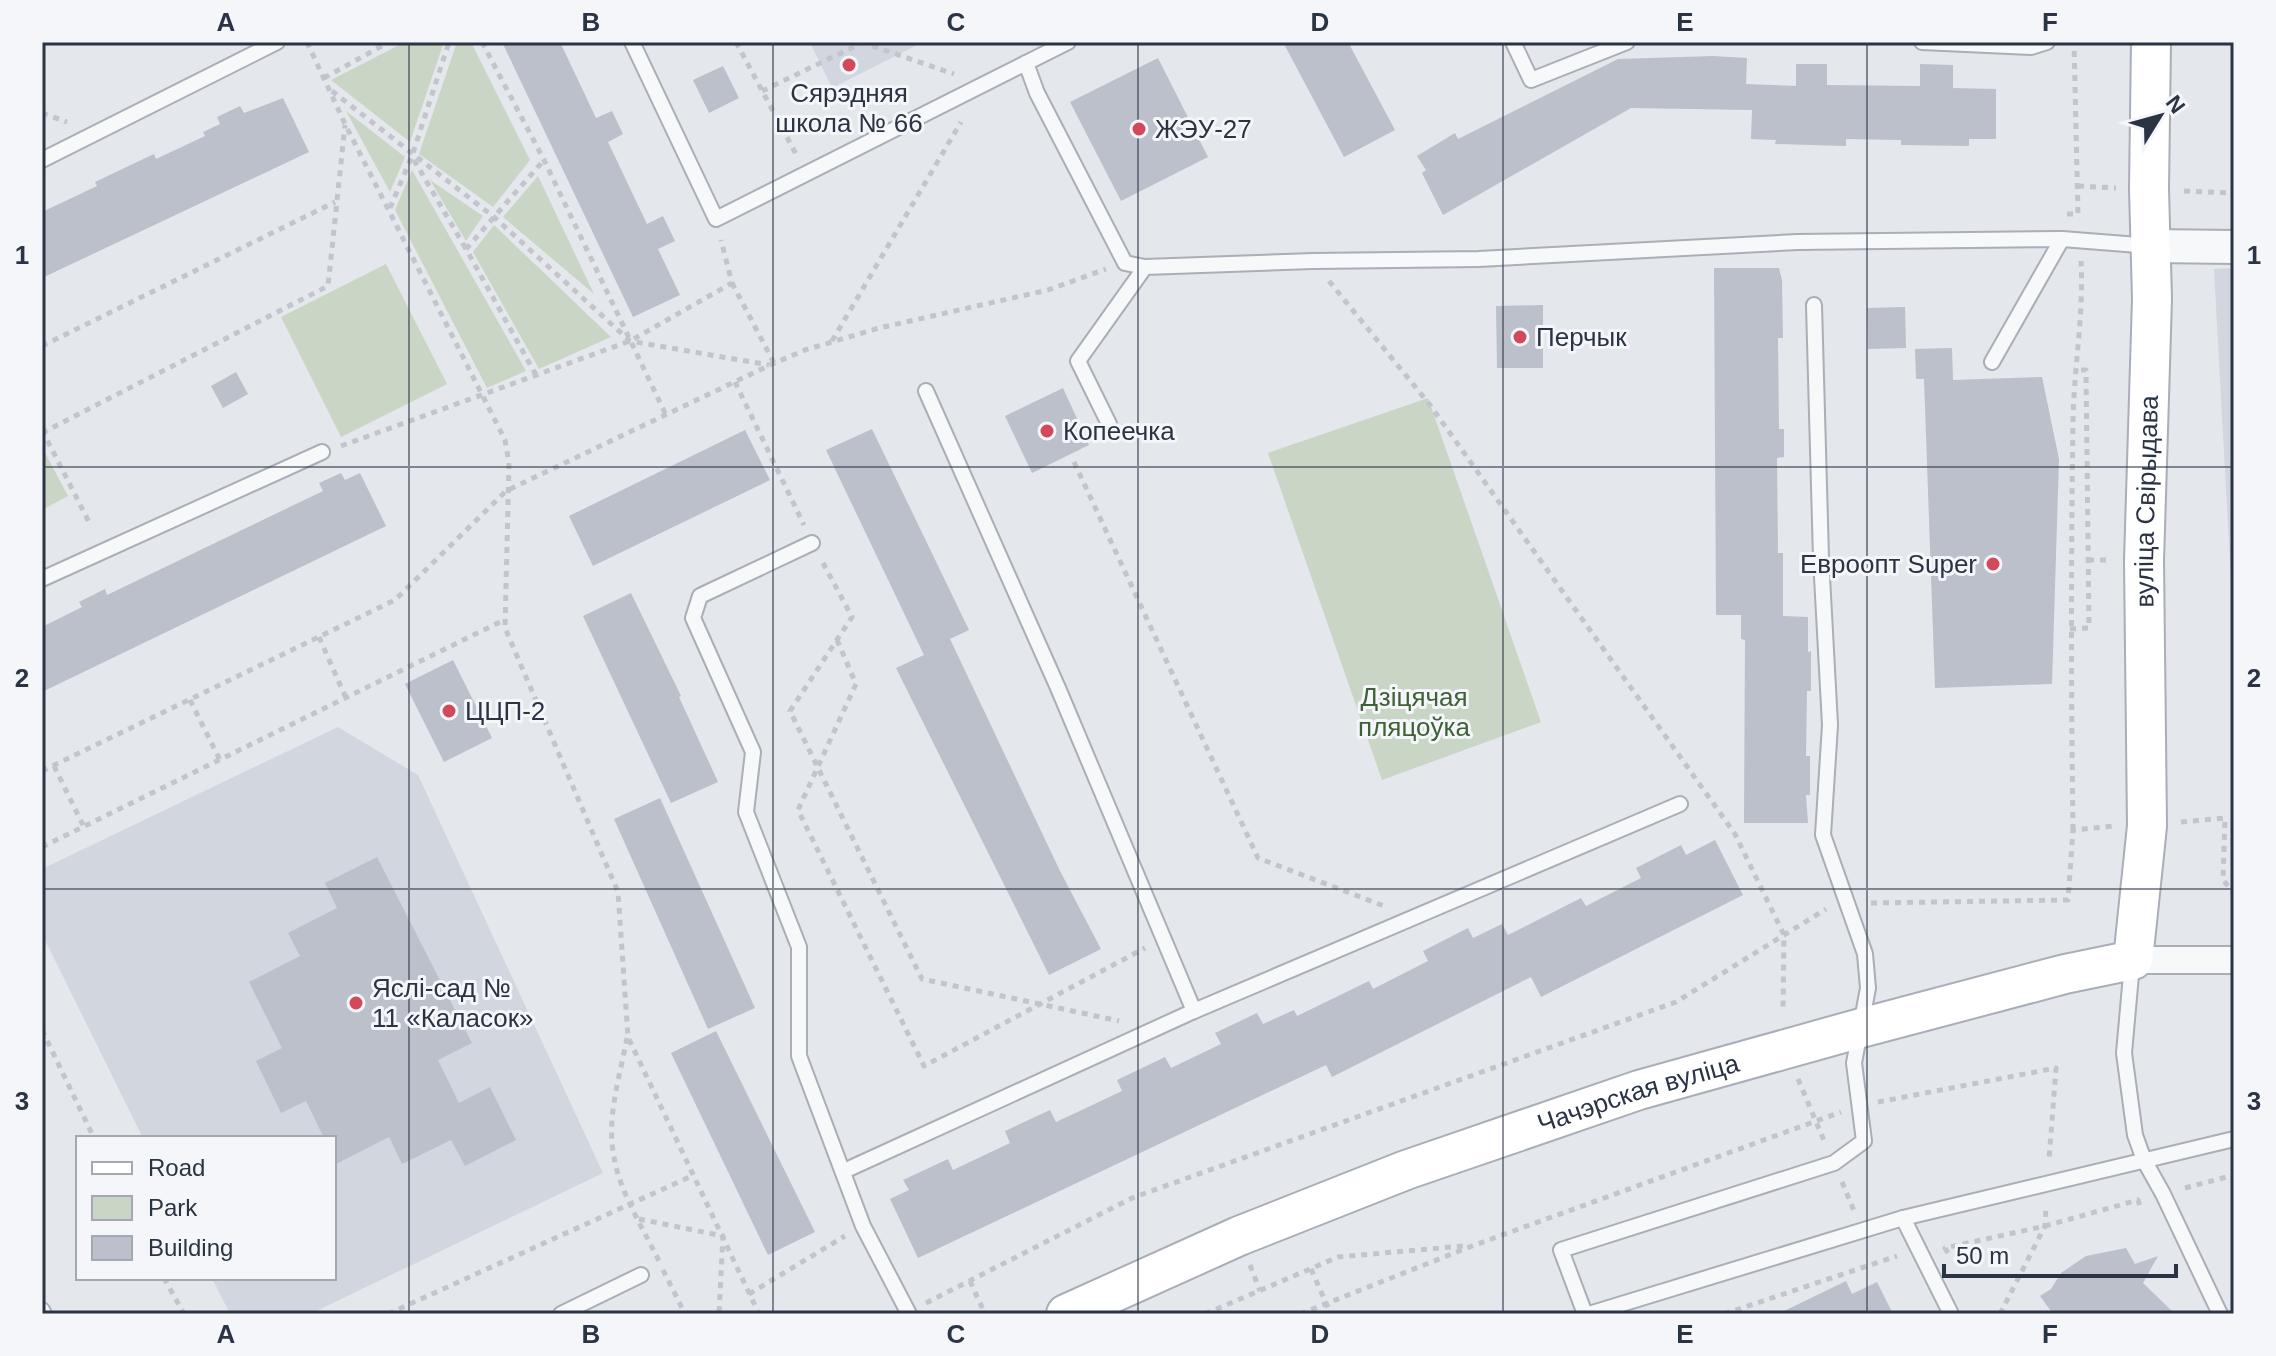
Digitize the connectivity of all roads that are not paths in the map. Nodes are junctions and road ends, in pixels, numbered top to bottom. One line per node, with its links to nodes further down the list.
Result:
1 (277, 42): 10 (lane)
2 (632, 42): 9 (lane)
3 (1068, 42): 9 (lane)
4 (1513, 42): 5 (lane)
5 (1627, 42)
6 (1922, 42): 7 (lane)
7 (2047, 42)
8 (2151, 42): 12 (main road, вуліца Свірыдава)
9 (1026, 63): 14 (lane)
10 (42, 160)
11 (2062, 239): 12 (lane); 14 (lane); 16 (lane)
12 (2152, 246): 13 (street); 23 (main road, вуліца Свірыдава)
13 (2234, 247)
14 (1145, 267): 18 (lane)
15 (1814, 305): 26 (lane)
16 (1992, 362)
17 (926, 391): 25 (lane)
18 (1109, 424)
19 (322, 452): 21 (lane)
20 (812, 543): 29 (lane)
21 (42, 579)
22 (1680, 804): 25 (lane)
23 (2133, 960): 24 (street, Чачэрская вуліца); 26 (main road, Чачэрская вуліца); 28 (lane)
24 (2234, 960)
25 (1194, 1011): 29 (lane)
26 (1861, 1028): 34 (main road, Чачэрская вуліца); 35 (lane)
27 (2234, 1139): 28 (lane)
28 (2144, 1160): 30 (lane); 37 (lane)
29 (844, 1171): 32 (lane)
30 (1903, 1218): 35 (lane); 36 (lane)
31 (641, 1275): 33 (lane)
32 (915, 1310)
33 (561, 1314)
34 (1066, 1314)
35 (1587, 1314)
36 (1951, 1314)
37 (2220, 1314)

